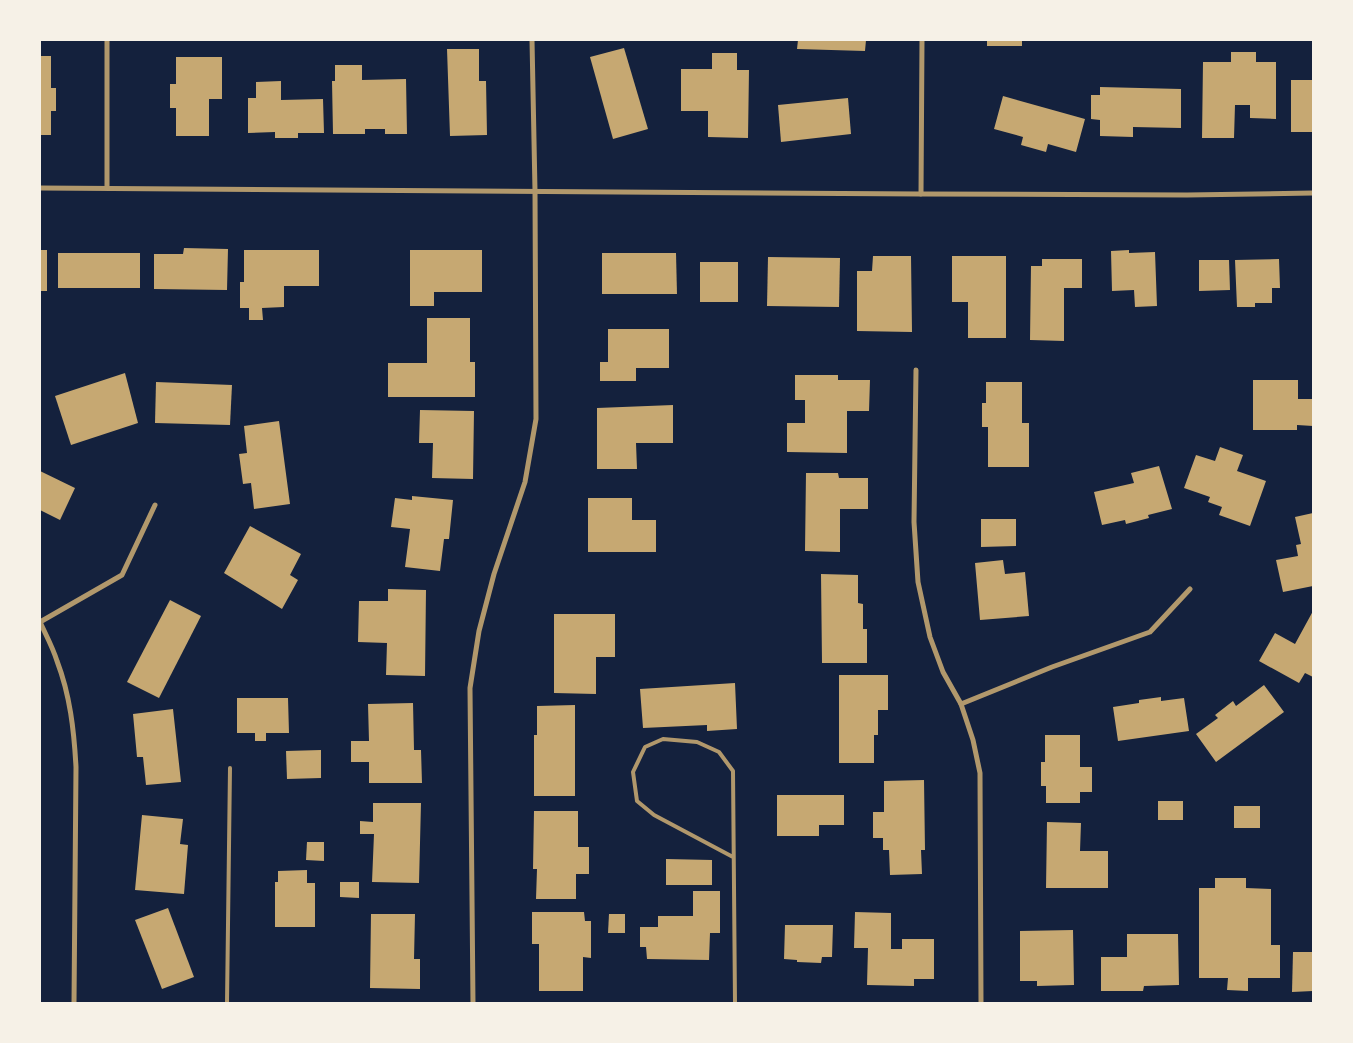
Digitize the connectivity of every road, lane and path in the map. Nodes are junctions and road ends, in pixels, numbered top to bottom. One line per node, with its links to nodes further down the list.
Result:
1 (107, 40): 5 (street)
2 (532, 40): 6 (street)
3 (922, 40): 8 (street)
4 (40, 188): 5 (street)
5 (107, 188): 6 (street)
6 (535, 191): 8 (street); 18 (street)
7 (1313, 192): 8 (street)
8 (920, 194)
9 (916, 370): 13 (street)
10 (155, 506): 12 (street)
11 (1190, 589): 13 (street)
12 (40, 622): 16 (street)
13 (962, 704): 20 (street)
14 (230, 768): 17 (lane)
15 (733, 857): 15 (lane); 19 (lane)
16 (74, 1003)
17 (227, 1003)
18 (473, 1003)
19 (735, 1003)
20 (981, 1003)

